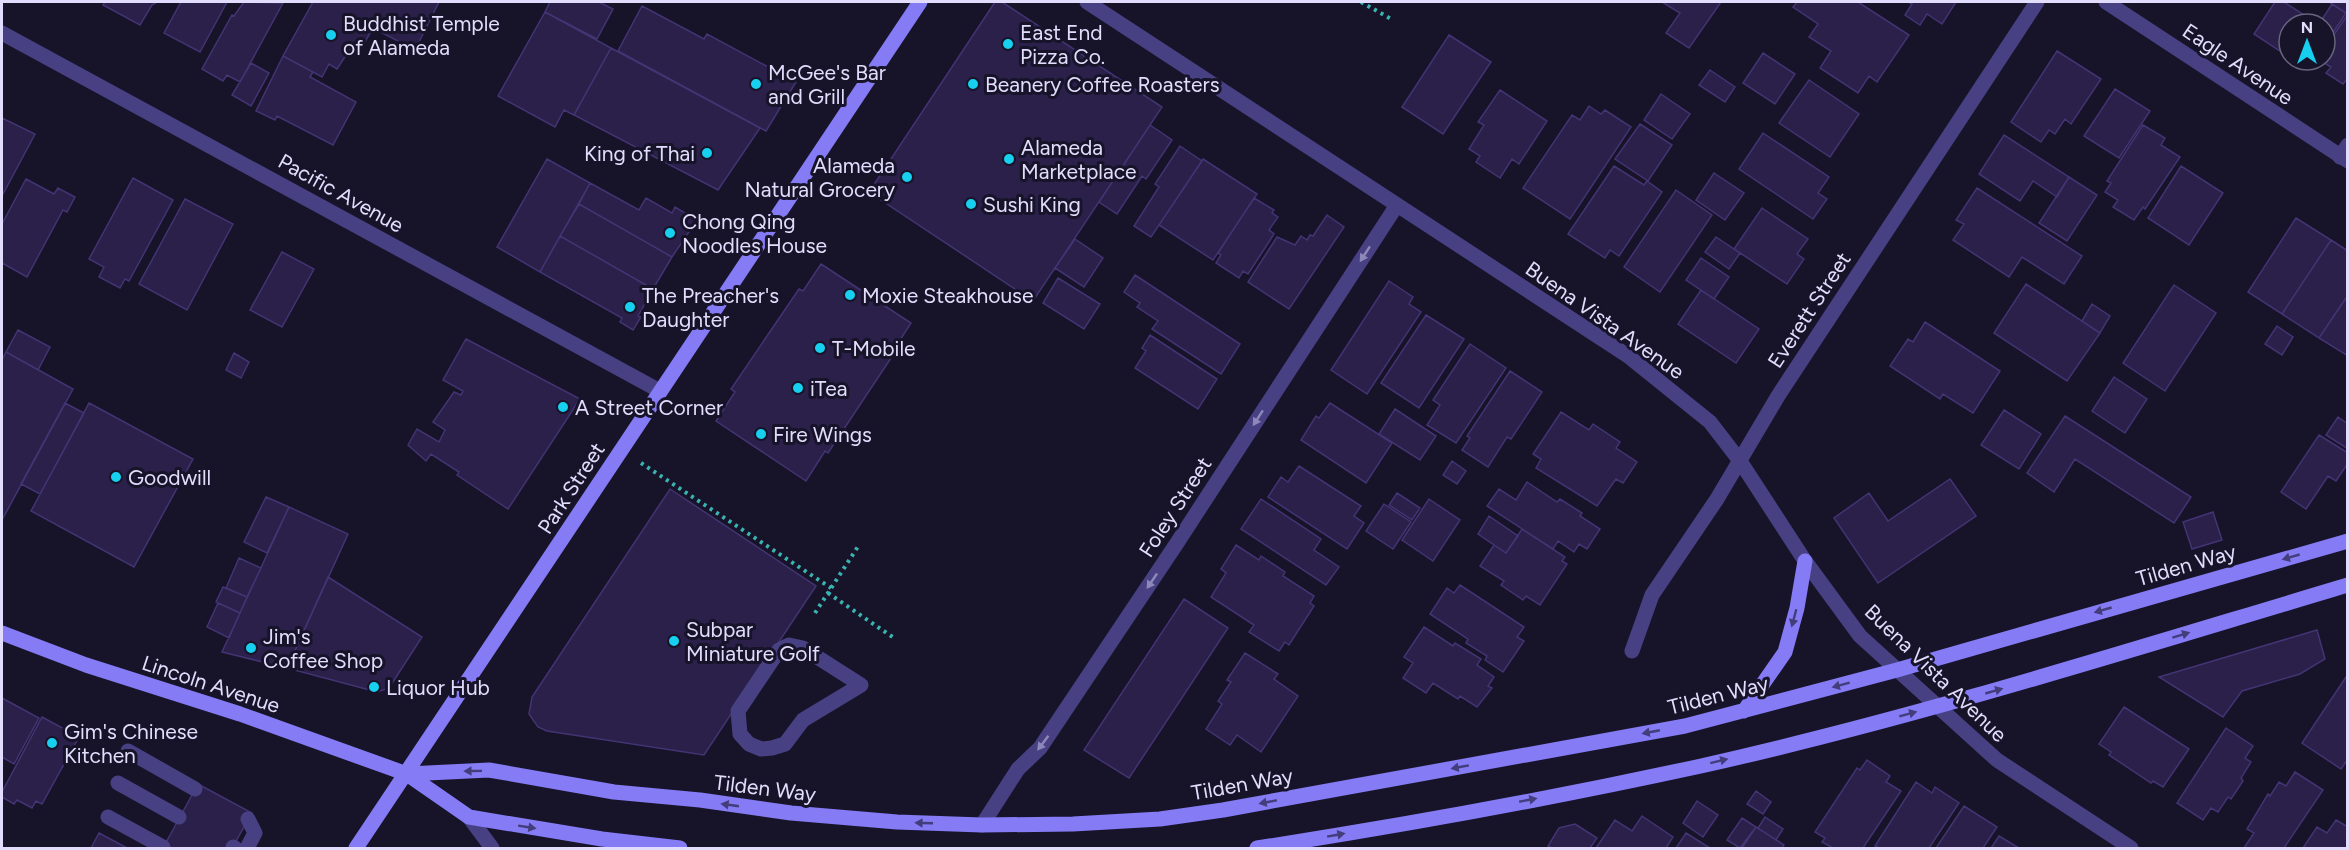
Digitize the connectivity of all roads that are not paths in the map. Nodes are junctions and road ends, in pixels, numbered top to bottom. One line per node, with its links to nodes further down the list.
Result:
1 (921, 2): 8 (main road, Park Street)
2 (1087, 2): 7 (street, Buena Vista Avenue)
3 (2037, 2): 9 (street, Everett Street)
4 (2106, 2): 6 (street, Eagle Avenue)
5 (2, 33): 8 (street, Pacific Avenue)
6 (2345, 154)
7 (1397, 205): 9 (street, Buena Vista Avenue); 27 (street, Foley Street, one-way to 27)
8 (660, 391): 20 (main road, Park Street)
9 (1740, 461): 11 (street, Buena Vista Avenue); 14 (street, Everett Street)
10 (2348, 542): 15 (main road, Tilden Way, one-way to 15)
11 (1805, 561): 15 (street, Buena Vista Avenue); 18 (main road, one-way to 18)
12 (2348, 585): 17 (main road, one-way to 12)
13 (2, 633): 20 (main road, Lincoln Avenue)
14 (1632, 651)
15 (1897, 670): 17 (street, Buena Vista Avenue); 18 (main road, Tilden Way, one-way to 18)
16 (861, 685): 16 (street)
17 (1937, 706): 33 (main road, one-way to 17); 34 (street, Buena Vista Avenue)
18 (1744, 711): 27 (main road, Tilden Way, one-way to 27)
19 (128, 751): 22 (street)
20 (407, 774): 25 (main road); 27 (main road, Tilden Way, one-way to 20); 30 (main road, Park Street)
21 (118, 783): 24 (street)
22 (195, 789)
23 (108, 818): 28 (street)
24 (179, 818)
25 (469, 818): 31 (street); 32 (main road, one-way to 32)
26 (248, 819): 29 (street)
27 (982, 825)
28 (163, 848)
29 (238, 848)
30 (356, 849)
31 (492, 849)
32 (680, 849)
33 (1257, 849)
34 (2132, 849)

